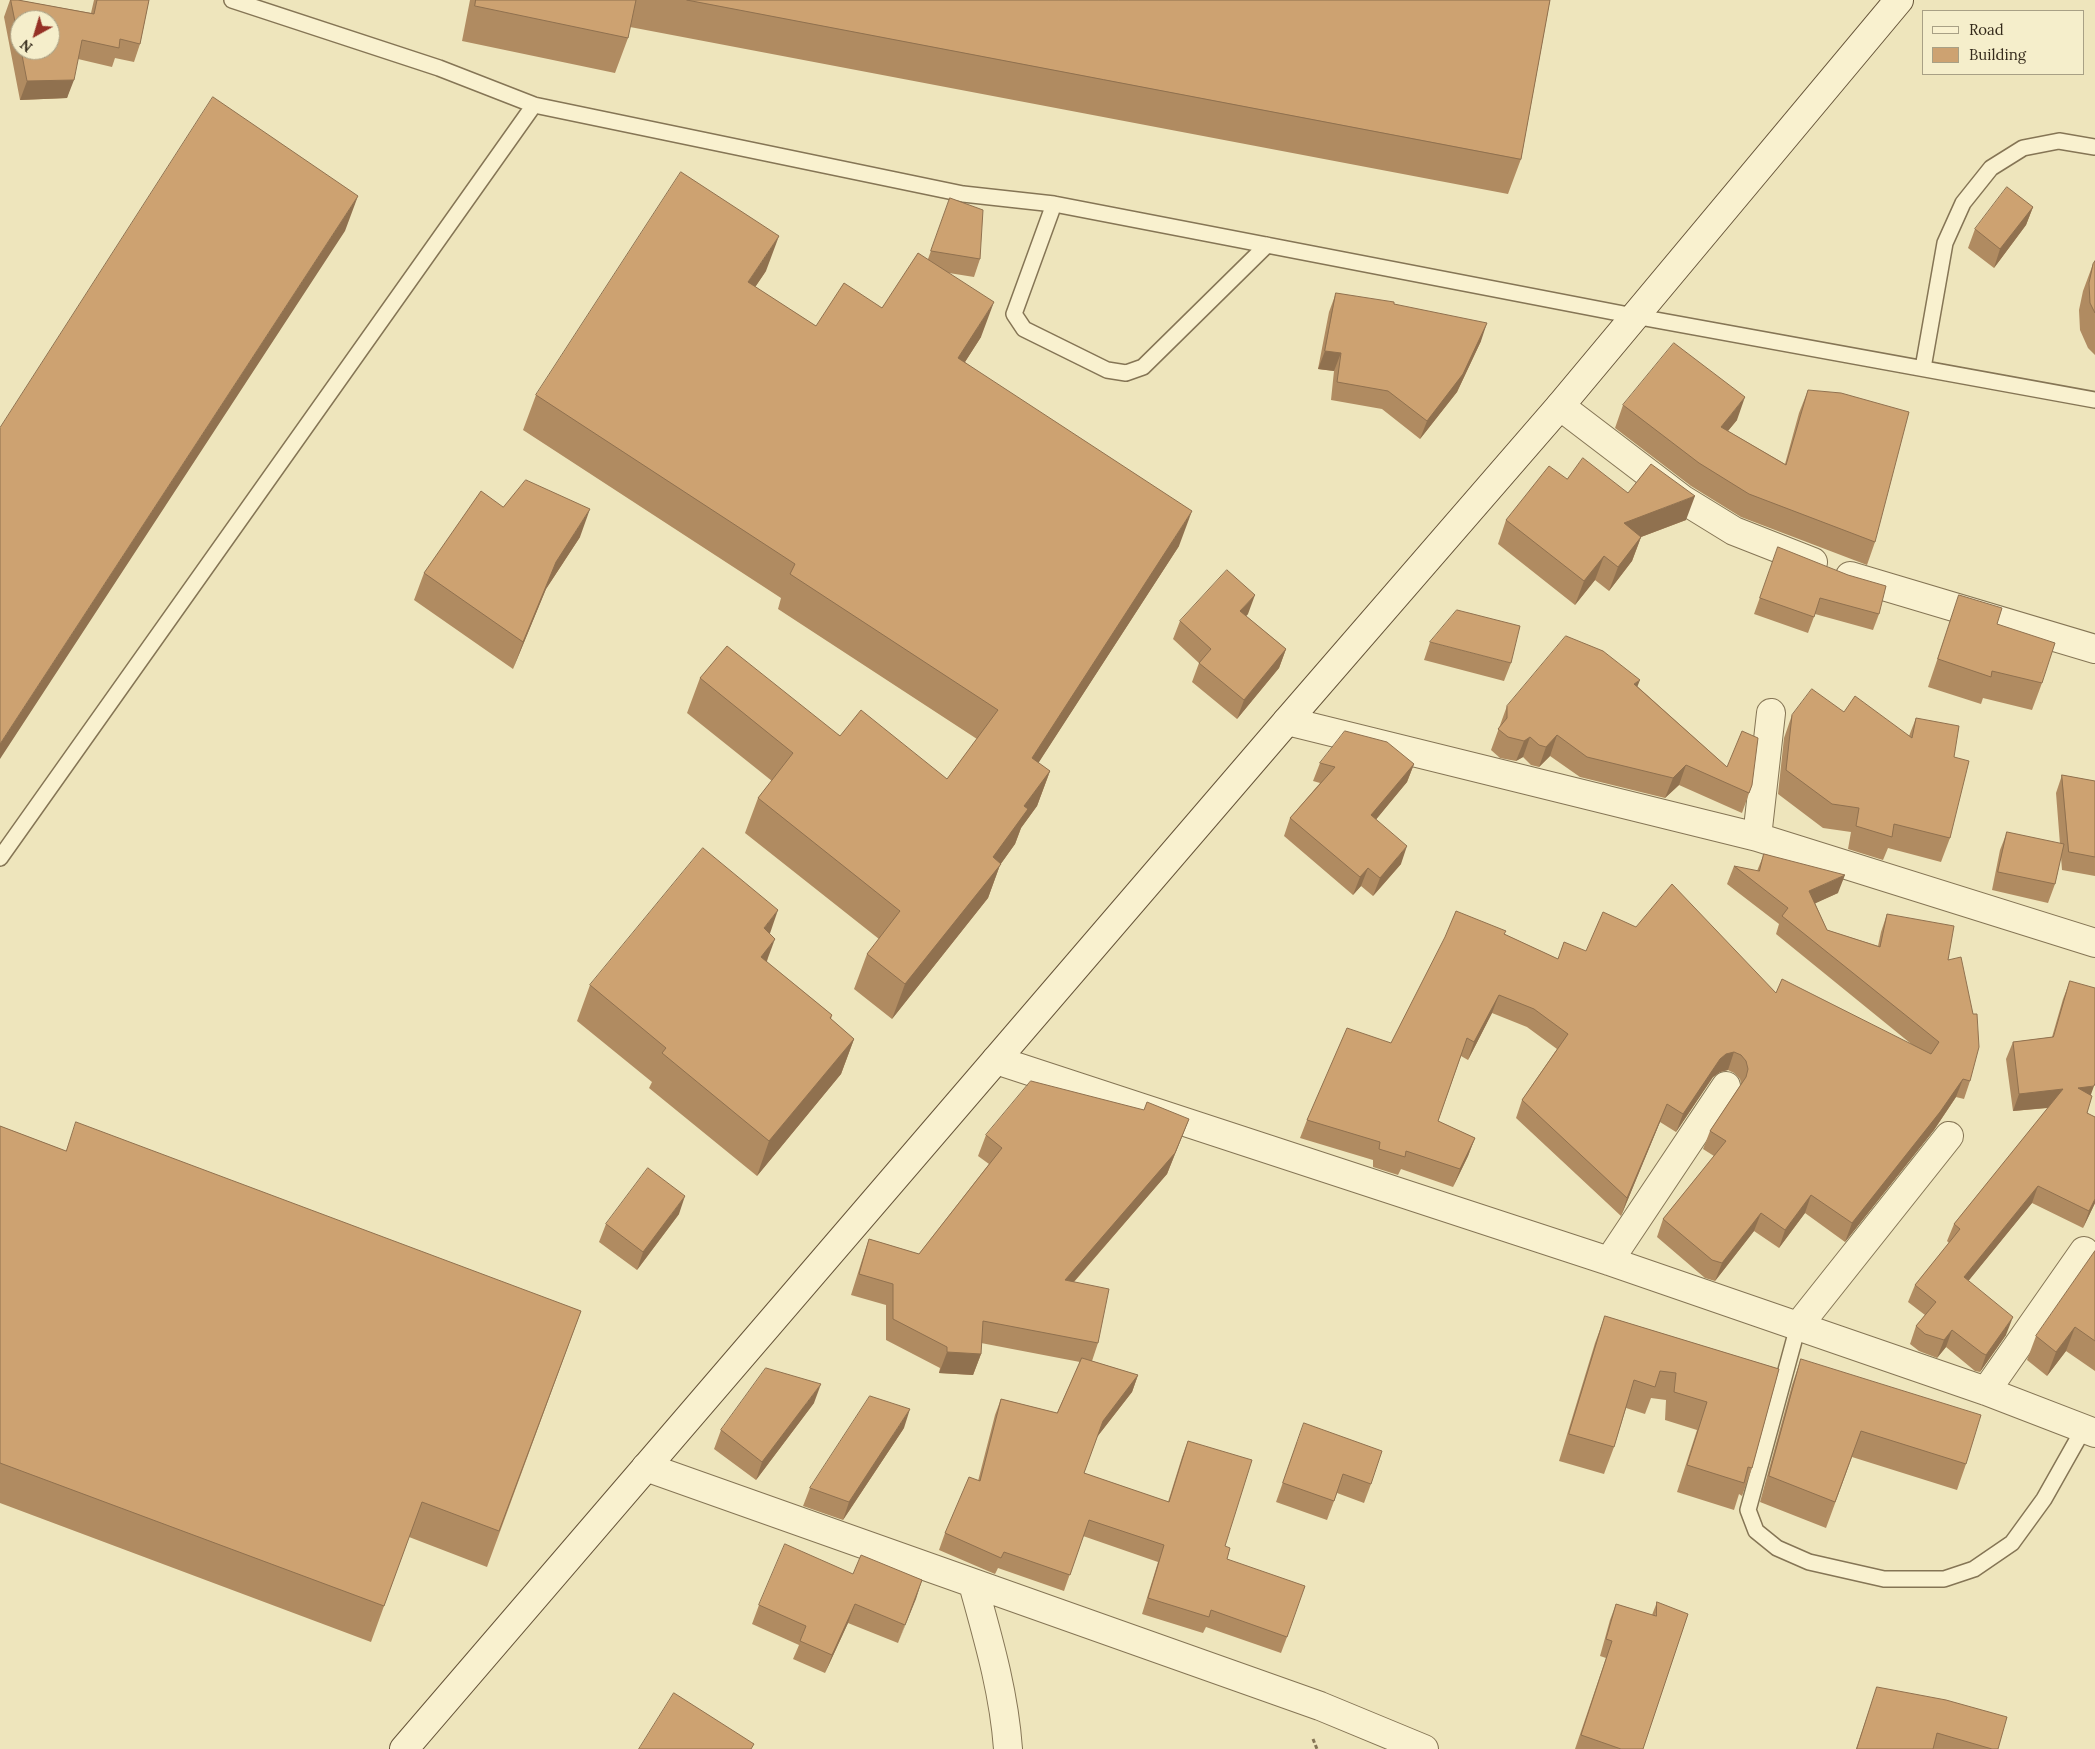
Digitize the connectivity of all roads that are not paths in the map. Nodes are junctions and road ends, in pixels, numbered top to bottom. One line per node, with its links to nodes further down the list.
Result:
1 (232, 0): 3 (lane)
2 (1899, 0): 7 (street)
3 (534, 105): 5 (lane); 15 (lane)
4 (2095, 147): 8 (lane)
5 (1054, 204): 6 (lane); 6 (lane)
6 (1267, 245): 7 (lane)
7 (1634, 316): 8 (lane); 10 (street)
8 (1923, 368): 9 (lane)
9 (2095, 400)
10 (1560, 406): 11 (street); 13 (street)
11 (2095, 649)
12 (1771, 714): 14 (street)
13 (1287, 721): 14 (street); 17 (street)
14 (1757, 837): 16 (street)
15 (0, 858)
16 (2095, 943)
17 (996, 1060): 21 (street); 25 (street)
18 (1726, 1086): 21 (street)
19 (1949, 1136): 22 (street)
20 (2084, 1251): 23 (street)
21 (1609, 1261): 22 (street)
22 (1798, 1326): 23 (street); 24 (lane)
23 (1986, 1391): 24 (street)
24 (2090, 1431)
25 (646, 1467): 26 (street); 27 (street)
26 (973, 1584): 28 (street); 29 (street)
27 (404, 1749)
28 (1008, 1749)
29 (1424, 1749)

